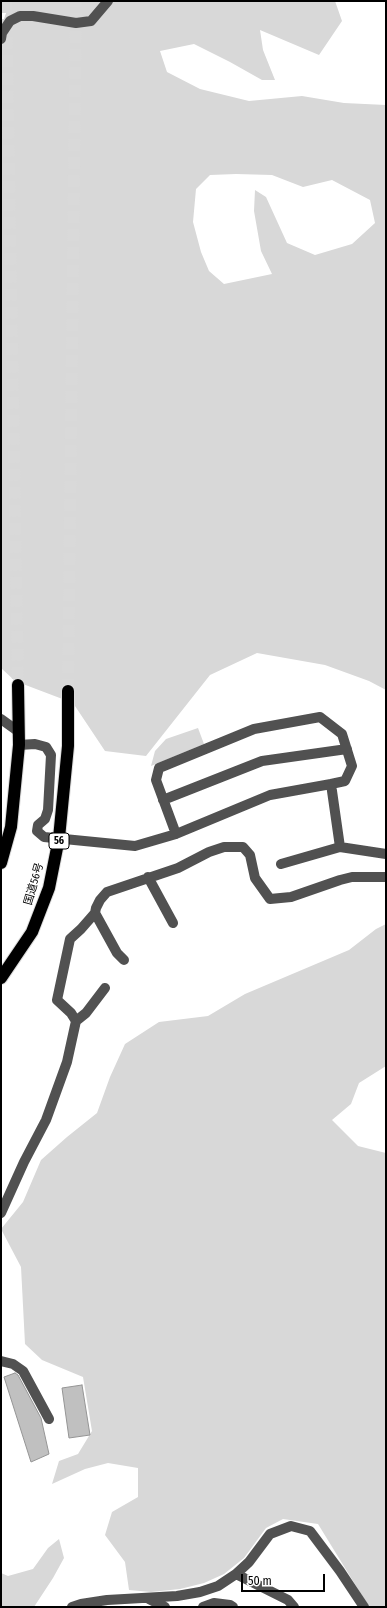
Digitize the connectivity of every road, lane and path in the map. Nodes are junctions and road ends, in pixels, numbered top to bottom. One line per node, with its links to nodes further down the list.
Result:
1 (108, 1): 2 (street)
2 (3, 26): 3 (street)
3 (1, 38)
4 (18, 685): 7 (highway)
5 (68, 691): 13 (highway, 国道56号 / 56)
6 (1, 719): 7 (street)
7 (19, 732): 8 (highway)
8 (19, 745): 13 (street); 16 (highway)
9 (347, 749): 10 (street); 11 (street); 11 (street)
10 (331, 784): 12 (street); 14 (street)
11 (163, 800): 12 (street)
12 (176, 834): 13 (street)
13 (59, 838): 23 (highway, 国道56号 / 56)
14 (340, 847): 15 (street); 17 (street)
15 (386, 854)
16 (1, 863)
17 (281, 864)
18 (148, 877): 19 (street); 20 (street); 21 (street)
19 (386, 877)
20 (95, 913): 22 (street); 25 (street)
21 (173, 923)
22 (124, 960)
23 (1, 978)
24 (105, 988): 25 (street)
25 (76, 1021): 26 (street)
26 (1, 1213)
27 (1, 1361): 28 (street)
28 (49, 1419)
29 (236, 1574): 30 (street); 35 (street); 36 (street)
30 (148, 1599): 31 (street); 32 (street)
31 (72, 1607)
32 (165, 1607)
33 (202, 1607): 34 (street)
34 (233, 1607)
35 (294, 1607)
36 (364, 1607)

